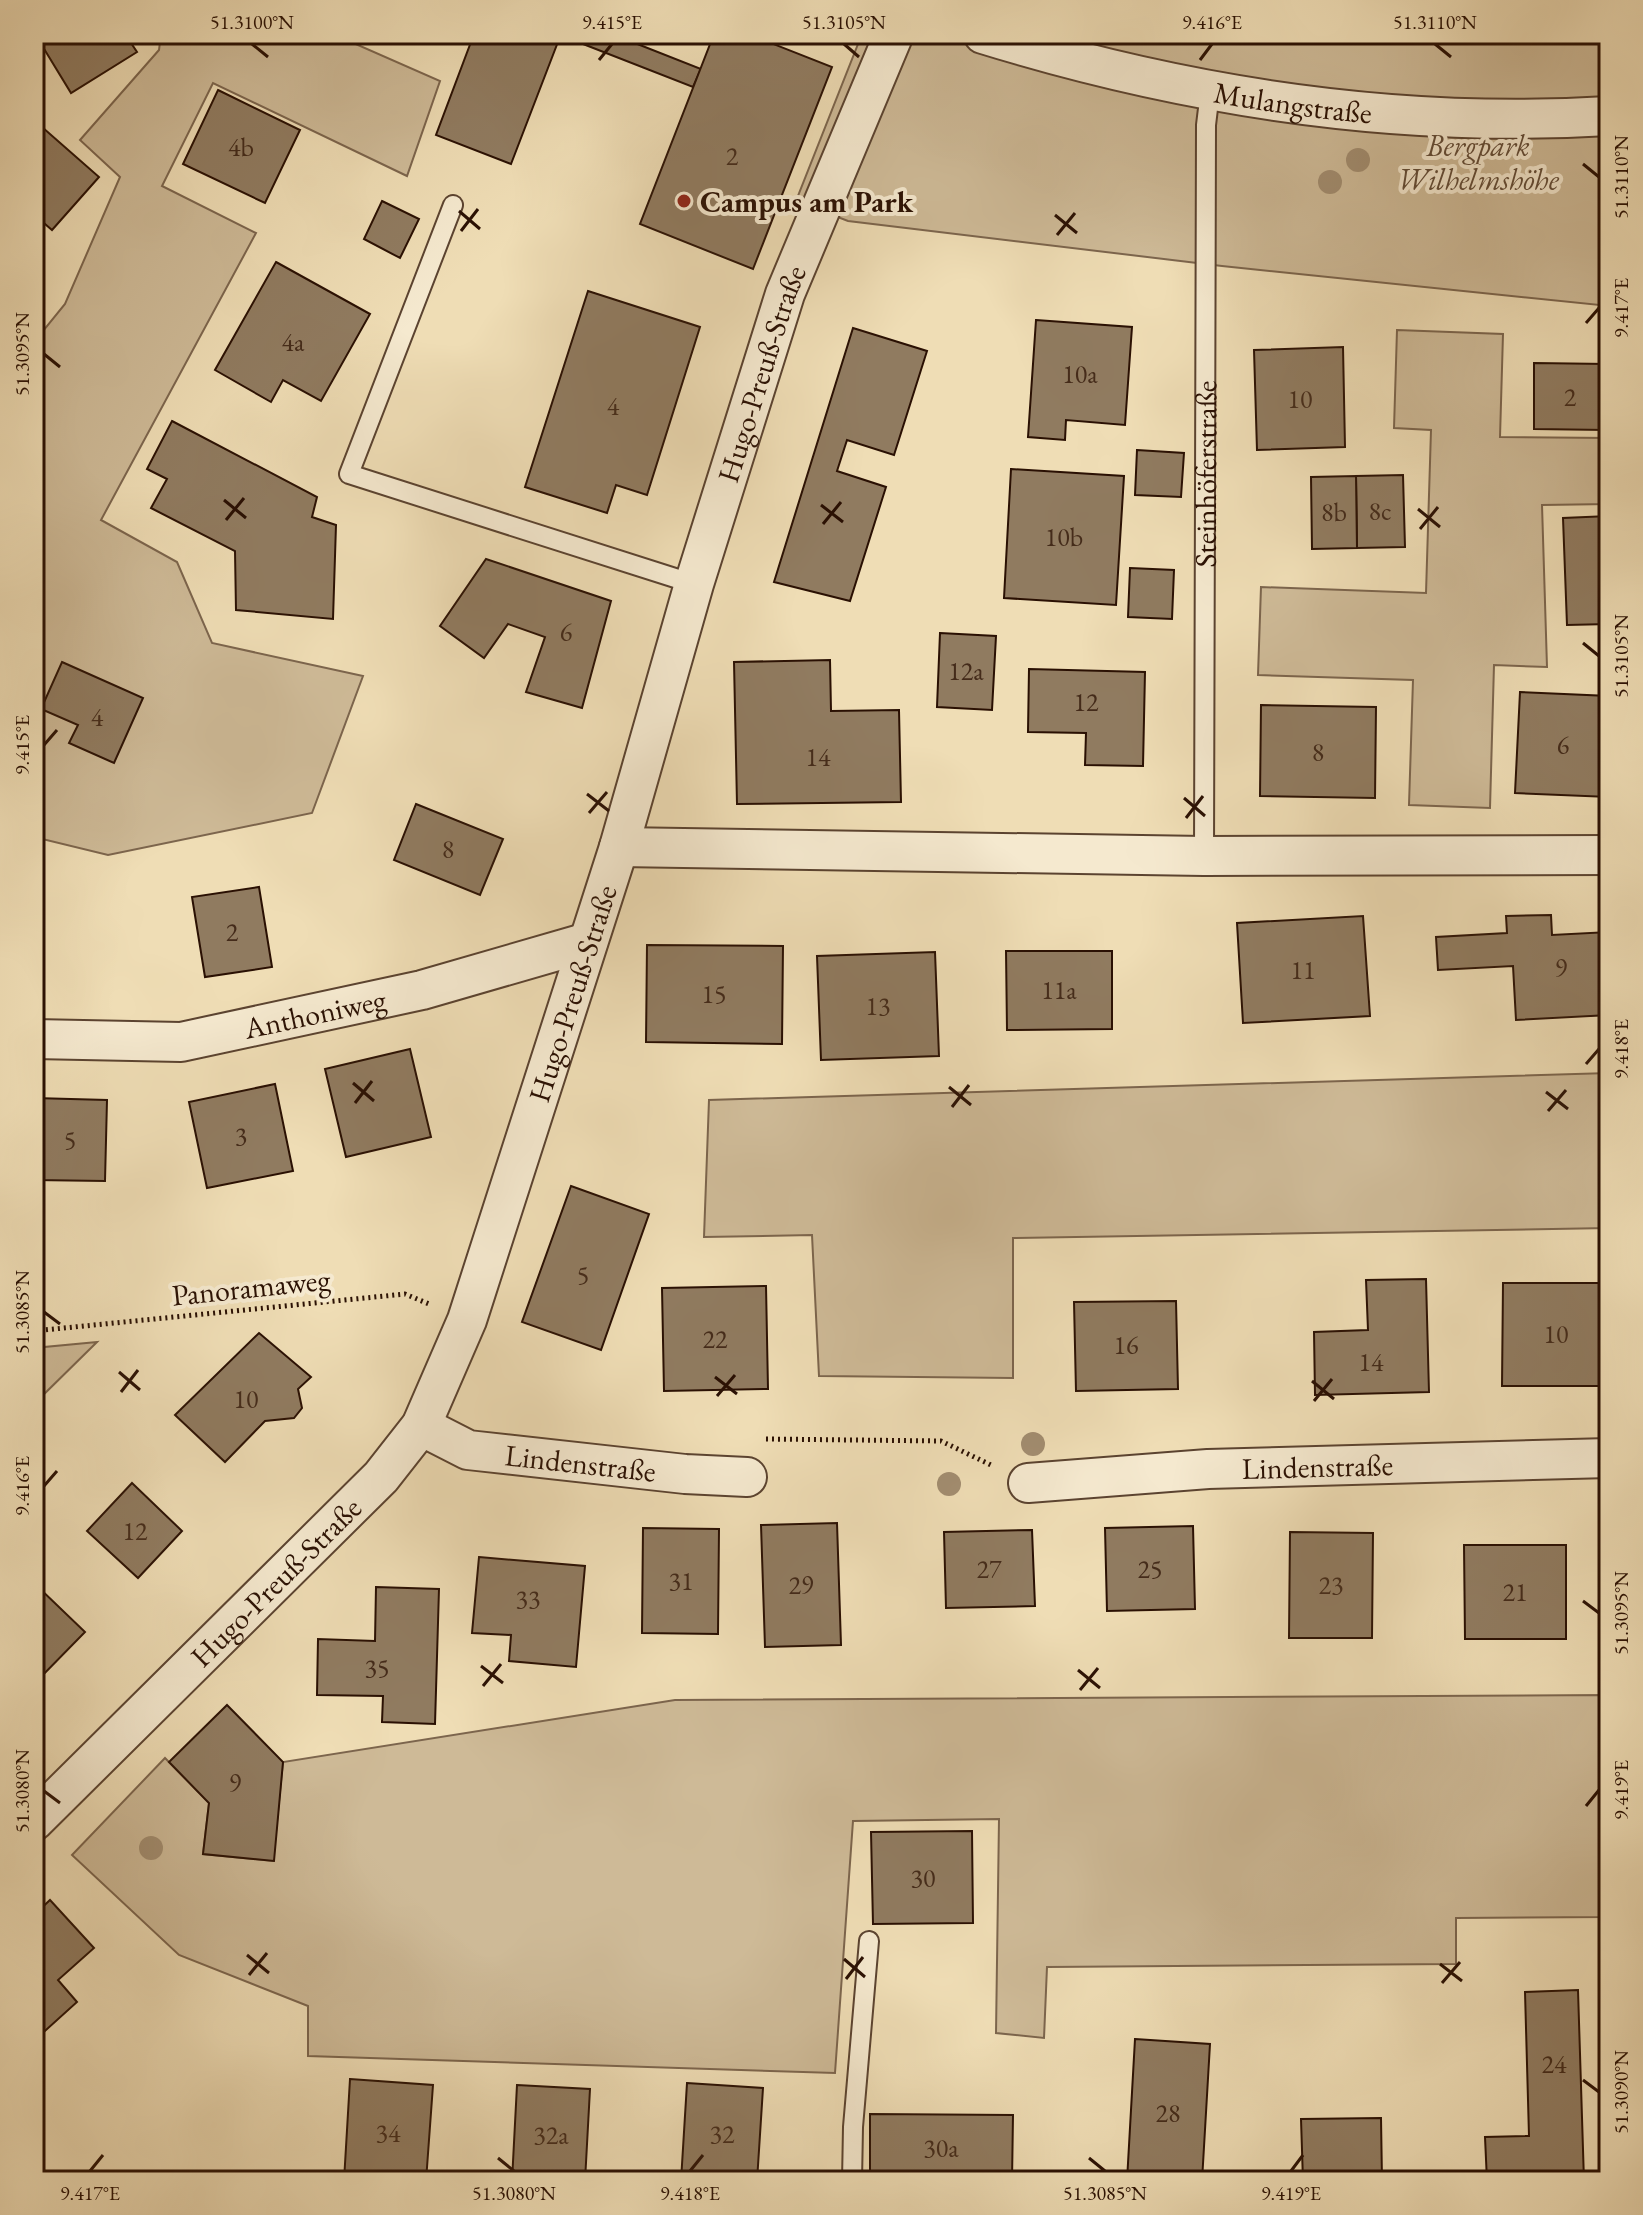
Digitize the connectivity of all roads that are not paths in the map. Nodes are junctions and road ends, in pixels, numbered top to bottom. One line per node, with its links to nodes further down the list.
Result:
1 (894, 34): 6 (street, Hugo-Preuß-Straße)
2 (983, 34): 3 (street, Mulangstraße)
3 (1210, 92): 4 (street, Mulangstraße); 9 (lane, Steinhöferstraße)
4 (1609, 116)
5 (453, 205): 6 (lane)
6 (694, 584): 7 (street, Hugo-Preuß-Straße)
7 (619, 847): 9 (street); 10 (street, Hugo-Preuß-Straße)
8 (1609, 855): 9 (street)
9 (1204, 856)
10 (588, 942): 11 (street, Anthoniweg); 12 (street, Hugo-Preuß-Straße)
11 (34, 1039)
12 (421, 1426): 14 (street, Lindenstraße); 16 (street, Hugo-Preuß-Straße)
13 (1609, 1458): 15 (street, Lindenstraße)
14 (747, 1477)
15 (1028, 1483)
16 (34, 1821)
17 (869, 1941): 18 (lane)
18 (852, 2181)

